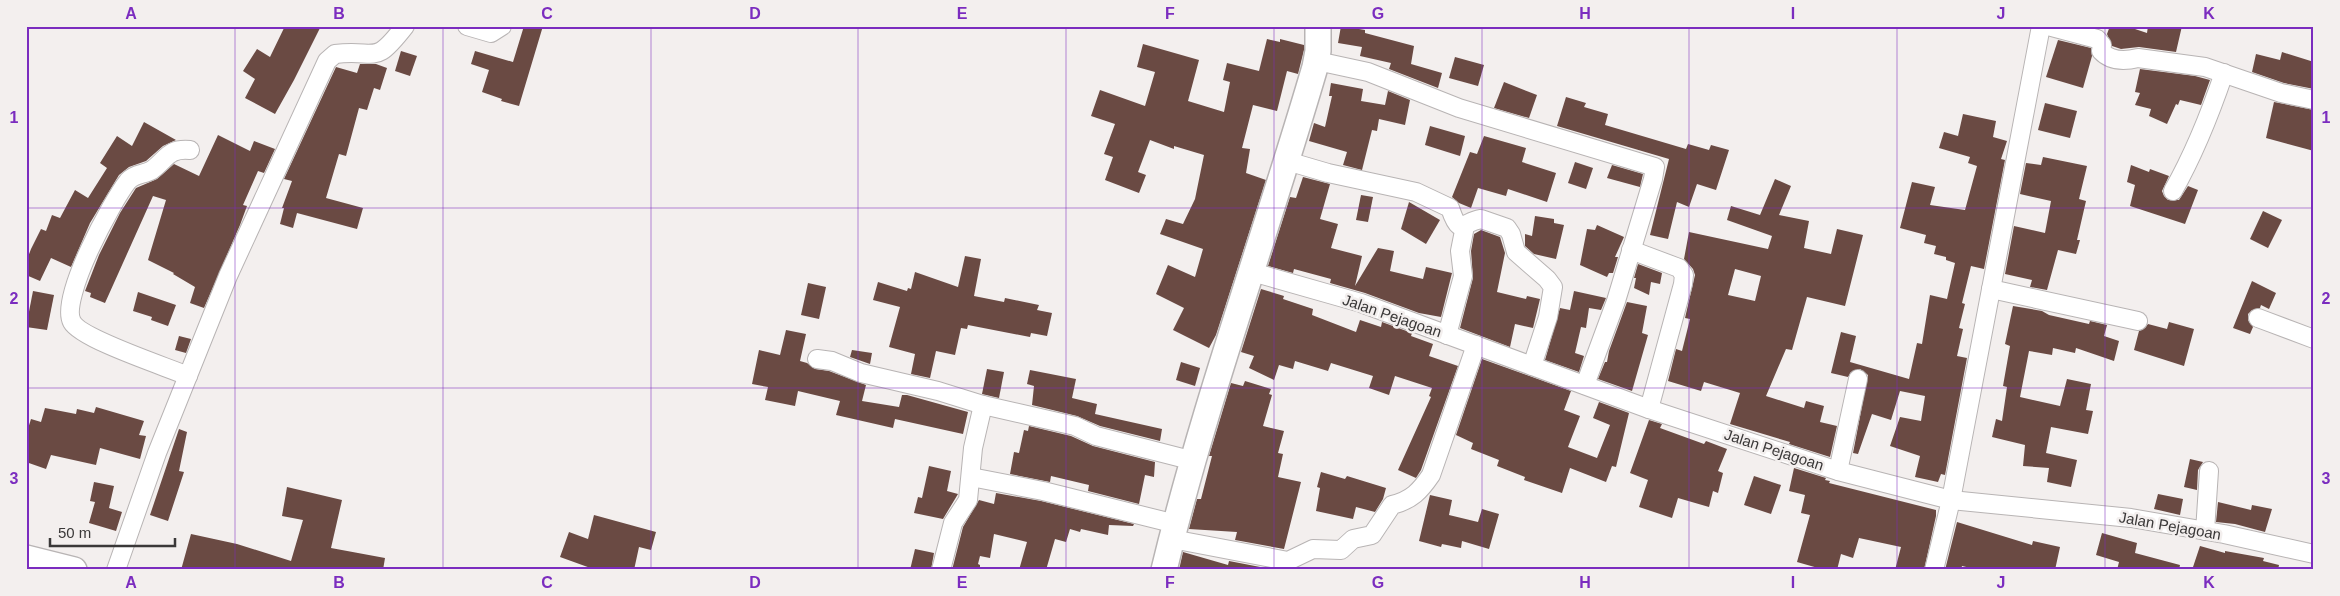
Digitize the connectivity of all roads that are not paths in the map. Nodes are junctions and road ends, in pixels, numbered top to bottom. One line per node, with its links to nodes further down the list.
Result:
1 (405, 26): 24 (street)
2 (467, 26): 3 (street)
3 (502, 26)
4 (1318, 26): 7 (street)
5 (2040, 26): 16 (street)
6 (2048, 26): 8 (street)
7 (1317, 61): 11 (street); 14 (street)
8 (2224, 73): 9 (street); 12 (street)
9 (2314, 100)
10 (190, 150): 24 (street)
11 (1288, 161): 13 (street); 15 (street)
12 (2172, 191)
13 (1466, 226): 19 (street); 23 (street)
14 (1631, 250): 26 (street); 28 (street)
15 (1252, 272): 19 (street, Jalan Pejagoan); 29 (street)
16 (1991, 289): 18 (street); 33 (street)
17 (2258, 318): 20 (street)
18 (2138, 321)
19 (1448, 335): 21 (street, Jalan Pejagoan)
20 (2314, 339)
21 (1476, 345): 23 (street, Jalan Pejagoan); 34 (street)
22 (818, 359): 27 (street)
23 (1532, 366): 26 (street, Jalan Pejagoan)
24 (188, 376): 39 (street)
25 (1858, 379): 30 (street)
26 (1585, 385): 28 (street, Jalan Pejagoan)
27 (983, 406): 29 (street); 32 (street)
28 (1649, 410): 30 (street, Jalan Pejagoan)
29 (1194, 461): 34 (street)
30 (1838, 471): 33 (street, Jalan Pejagoan)
31 (2209, 471): 35 (street)
32 (970, 477): 34 (street); 40 (street)
33 (1951, 500): 35 (street, Jalan Pejagoan); 42 (street)
34 (1174, 531): 41 (street)
35 (2205, 531): 36 (street, Jalan Pejagoan)
36 (2314, 554)
37 (26, 558): 38 (street)
38 (74, 570)
39 (116, 570)
40 (941, 570)
41 (1164, 570)
42 (1934, 570)

